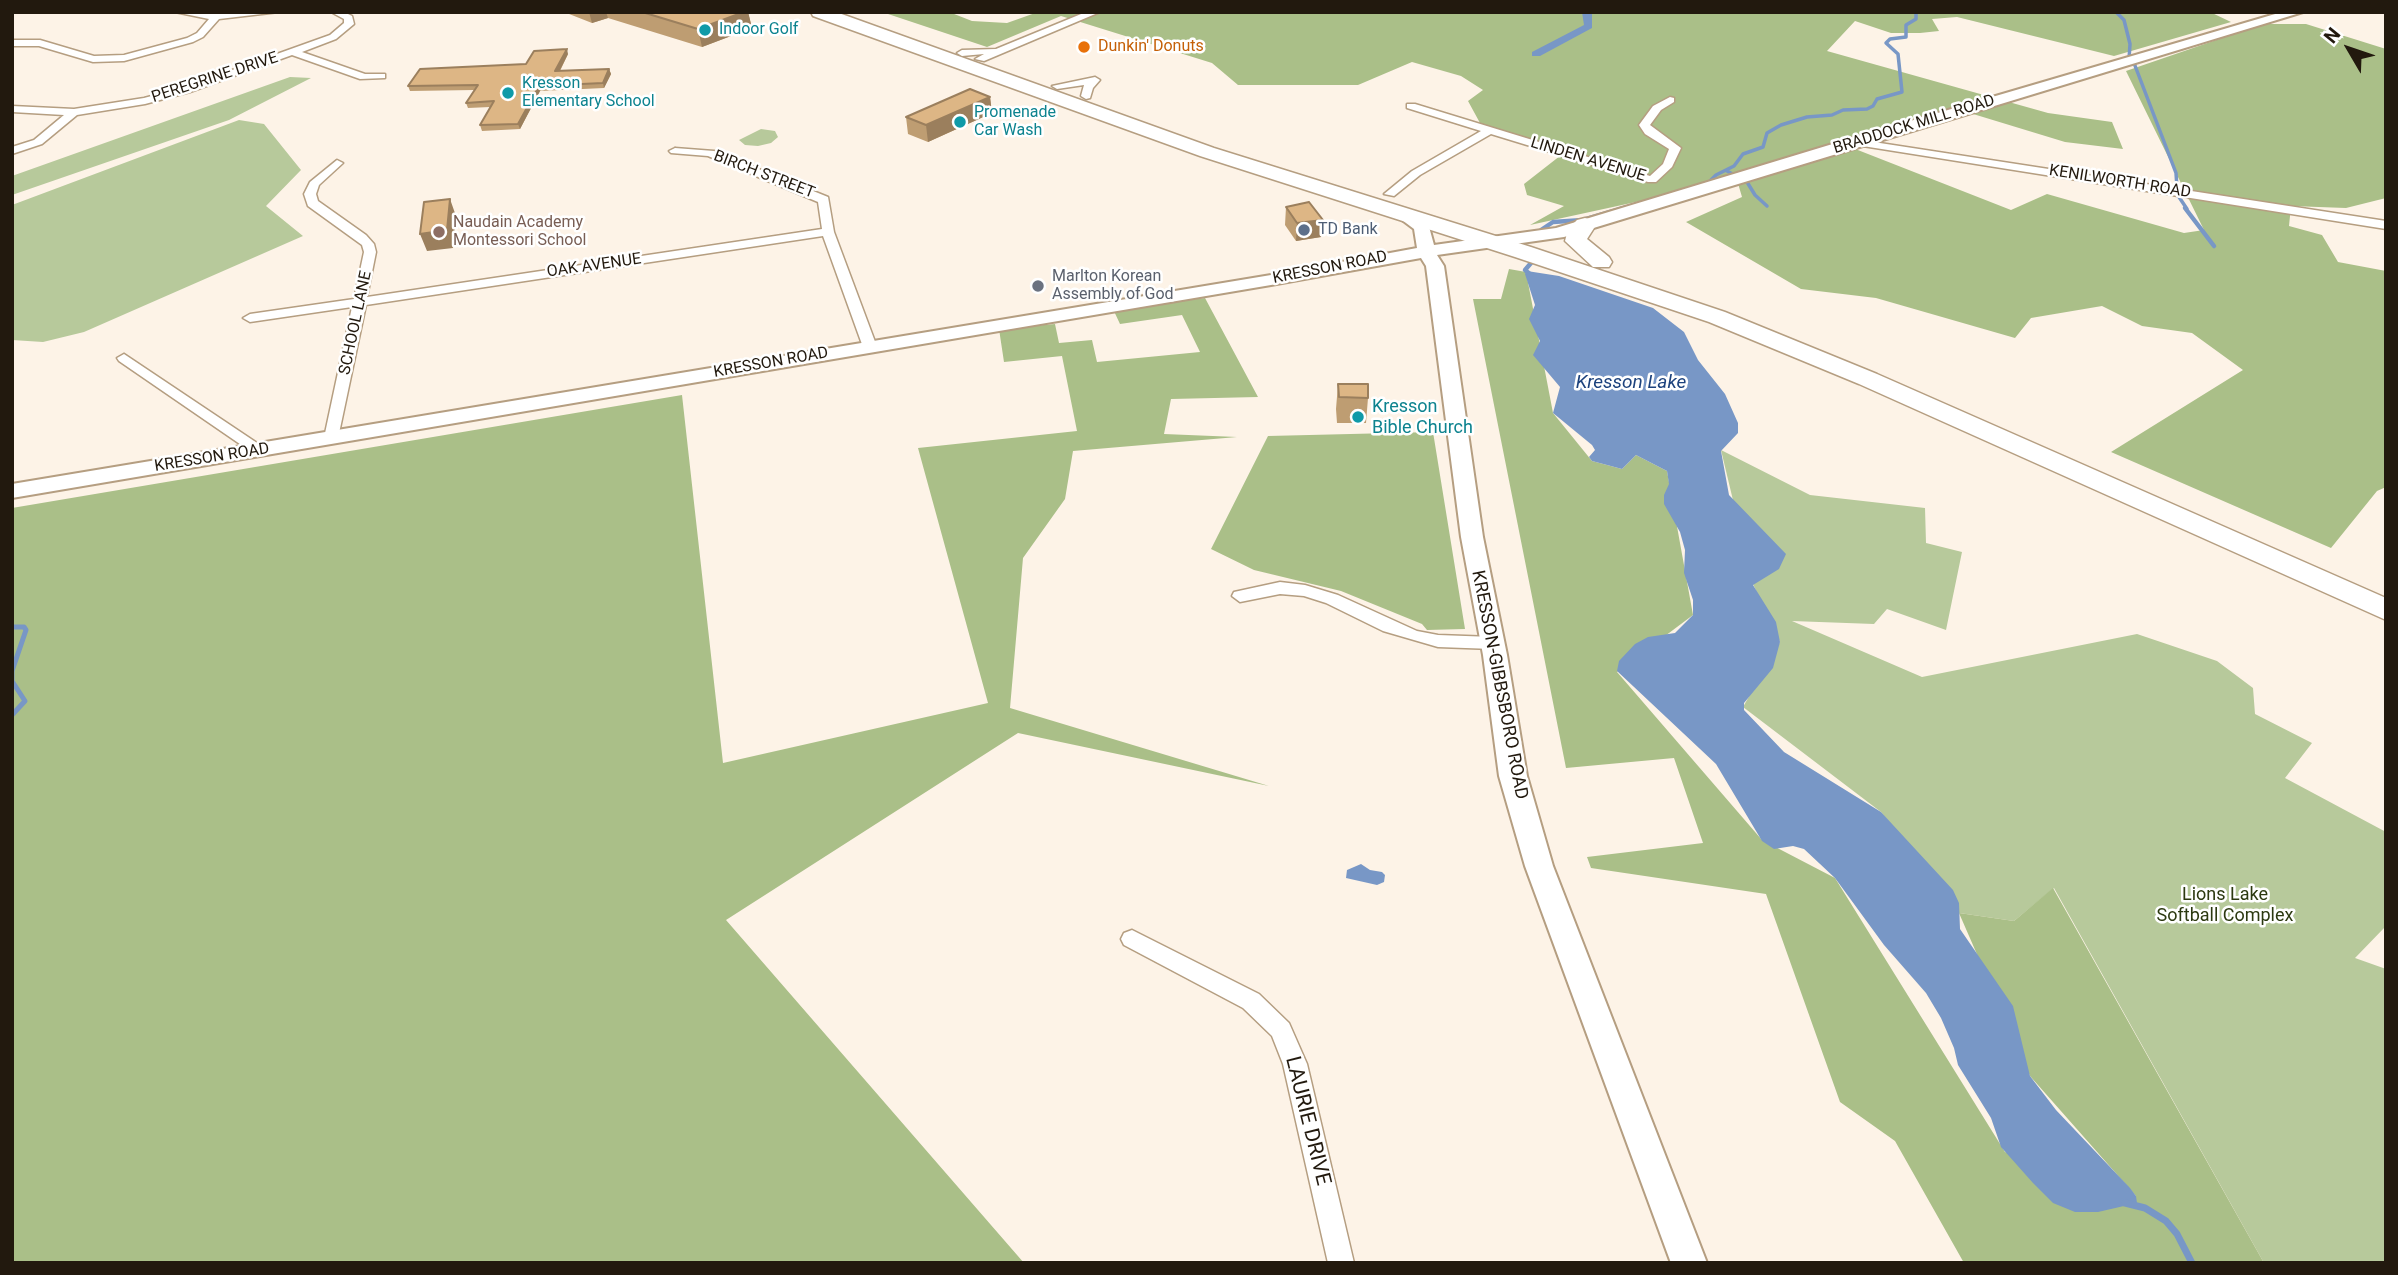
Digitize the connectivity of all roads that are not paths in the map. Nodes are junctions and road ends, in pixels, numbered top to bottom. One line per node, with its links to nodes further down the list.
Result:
1 (180, 12): 8 (street)
2 (274, 12): 8 (street)
3 (336, 12): 11 (street, PEREGRINE DRIVE)
4 (819, 12): 12 (highway)
5 (845, 12): 13 (highway)
6 (1095, 12): 9 (street)
7 (2297, 12): 20 (street, BRADDOCK MILL ROAD)
8 (216, 17): 10 (street)
9 (1026, 40): 13 (street); 13 (street)
10 (12, 43)
11 (293, 52): 14 (street); 18 (street, PEREGRINE DRIVE)
12 (930, 52): 13 (highway); 25 (highway)
13 (971, 56): 24 (highway)
14 (382, 76)
15 (1670, 100): 19 (street, LINDEN AVENUE)
16 (1411, 106): 19 (street, LINDEN AVENUE)
17 (12, 109): 18 (street, PEREGRINE DRIVE)
18 (75, 112): 21 (street)
19 (1490, 130): 24 (street)
20 (1854, 142): 26 (street, KENILWORTH ROAD); 27 (street, BRADDOCK MILL ROAD)
21 (12, 150)
22 (675, 151): 28 (street, BIRCH STREET)
23 (337, 163): 33 (street, SCHOOL LANE)
24 (1390, 194): 29 (highway)
25 (1402, 214): 30 (highway); 31 (street, KRESSON-GIBBSBORO ROAD)
26 (2386, 225)
27 (1585, 226): 29 (street, BRADDOCK MILL ROAD); 32 (highway)
28 (828, 232): 33 (street, OAK AVENUE); 35 (street, BIRCH STREET)
29 (1530, 237): 30 (street, KRESSON ROAD); 32 (highway)
30 (1491, 242): 31 (street, KRESSON ROAD); 42 (highway)
31 (1426, 251): 35 (street, KRESSON ROAD); 43 (street, KRESSON-GIBBSBORO ROAD)
32 (1601, 262): 40 (highway)
33 (361, 301): 34 (street, OAK AVENUE); 37 (street, SCHOOL LANE)
34 (250, 318)
35 (870, 347): 37 (street, KRESSON ROAD)
36 (124, 358): 38 (street)
37 (331, 438): 38 (street, KRESSON ROAD)
38 (258, 450): 39 (street, KRESSON ROAD)
39 (12, 491)
40 (2386, 590)
41 (1240, 596): 43 (street)
42 (2386, 610)
43 (1493, 643): 46 (street, KRESSON-GIBBSBORO ROAD)
44 (1132, 939): 45 (street, LAURIE DRIVE)
45 (1341, 1263)
46 (1689, 1263)

